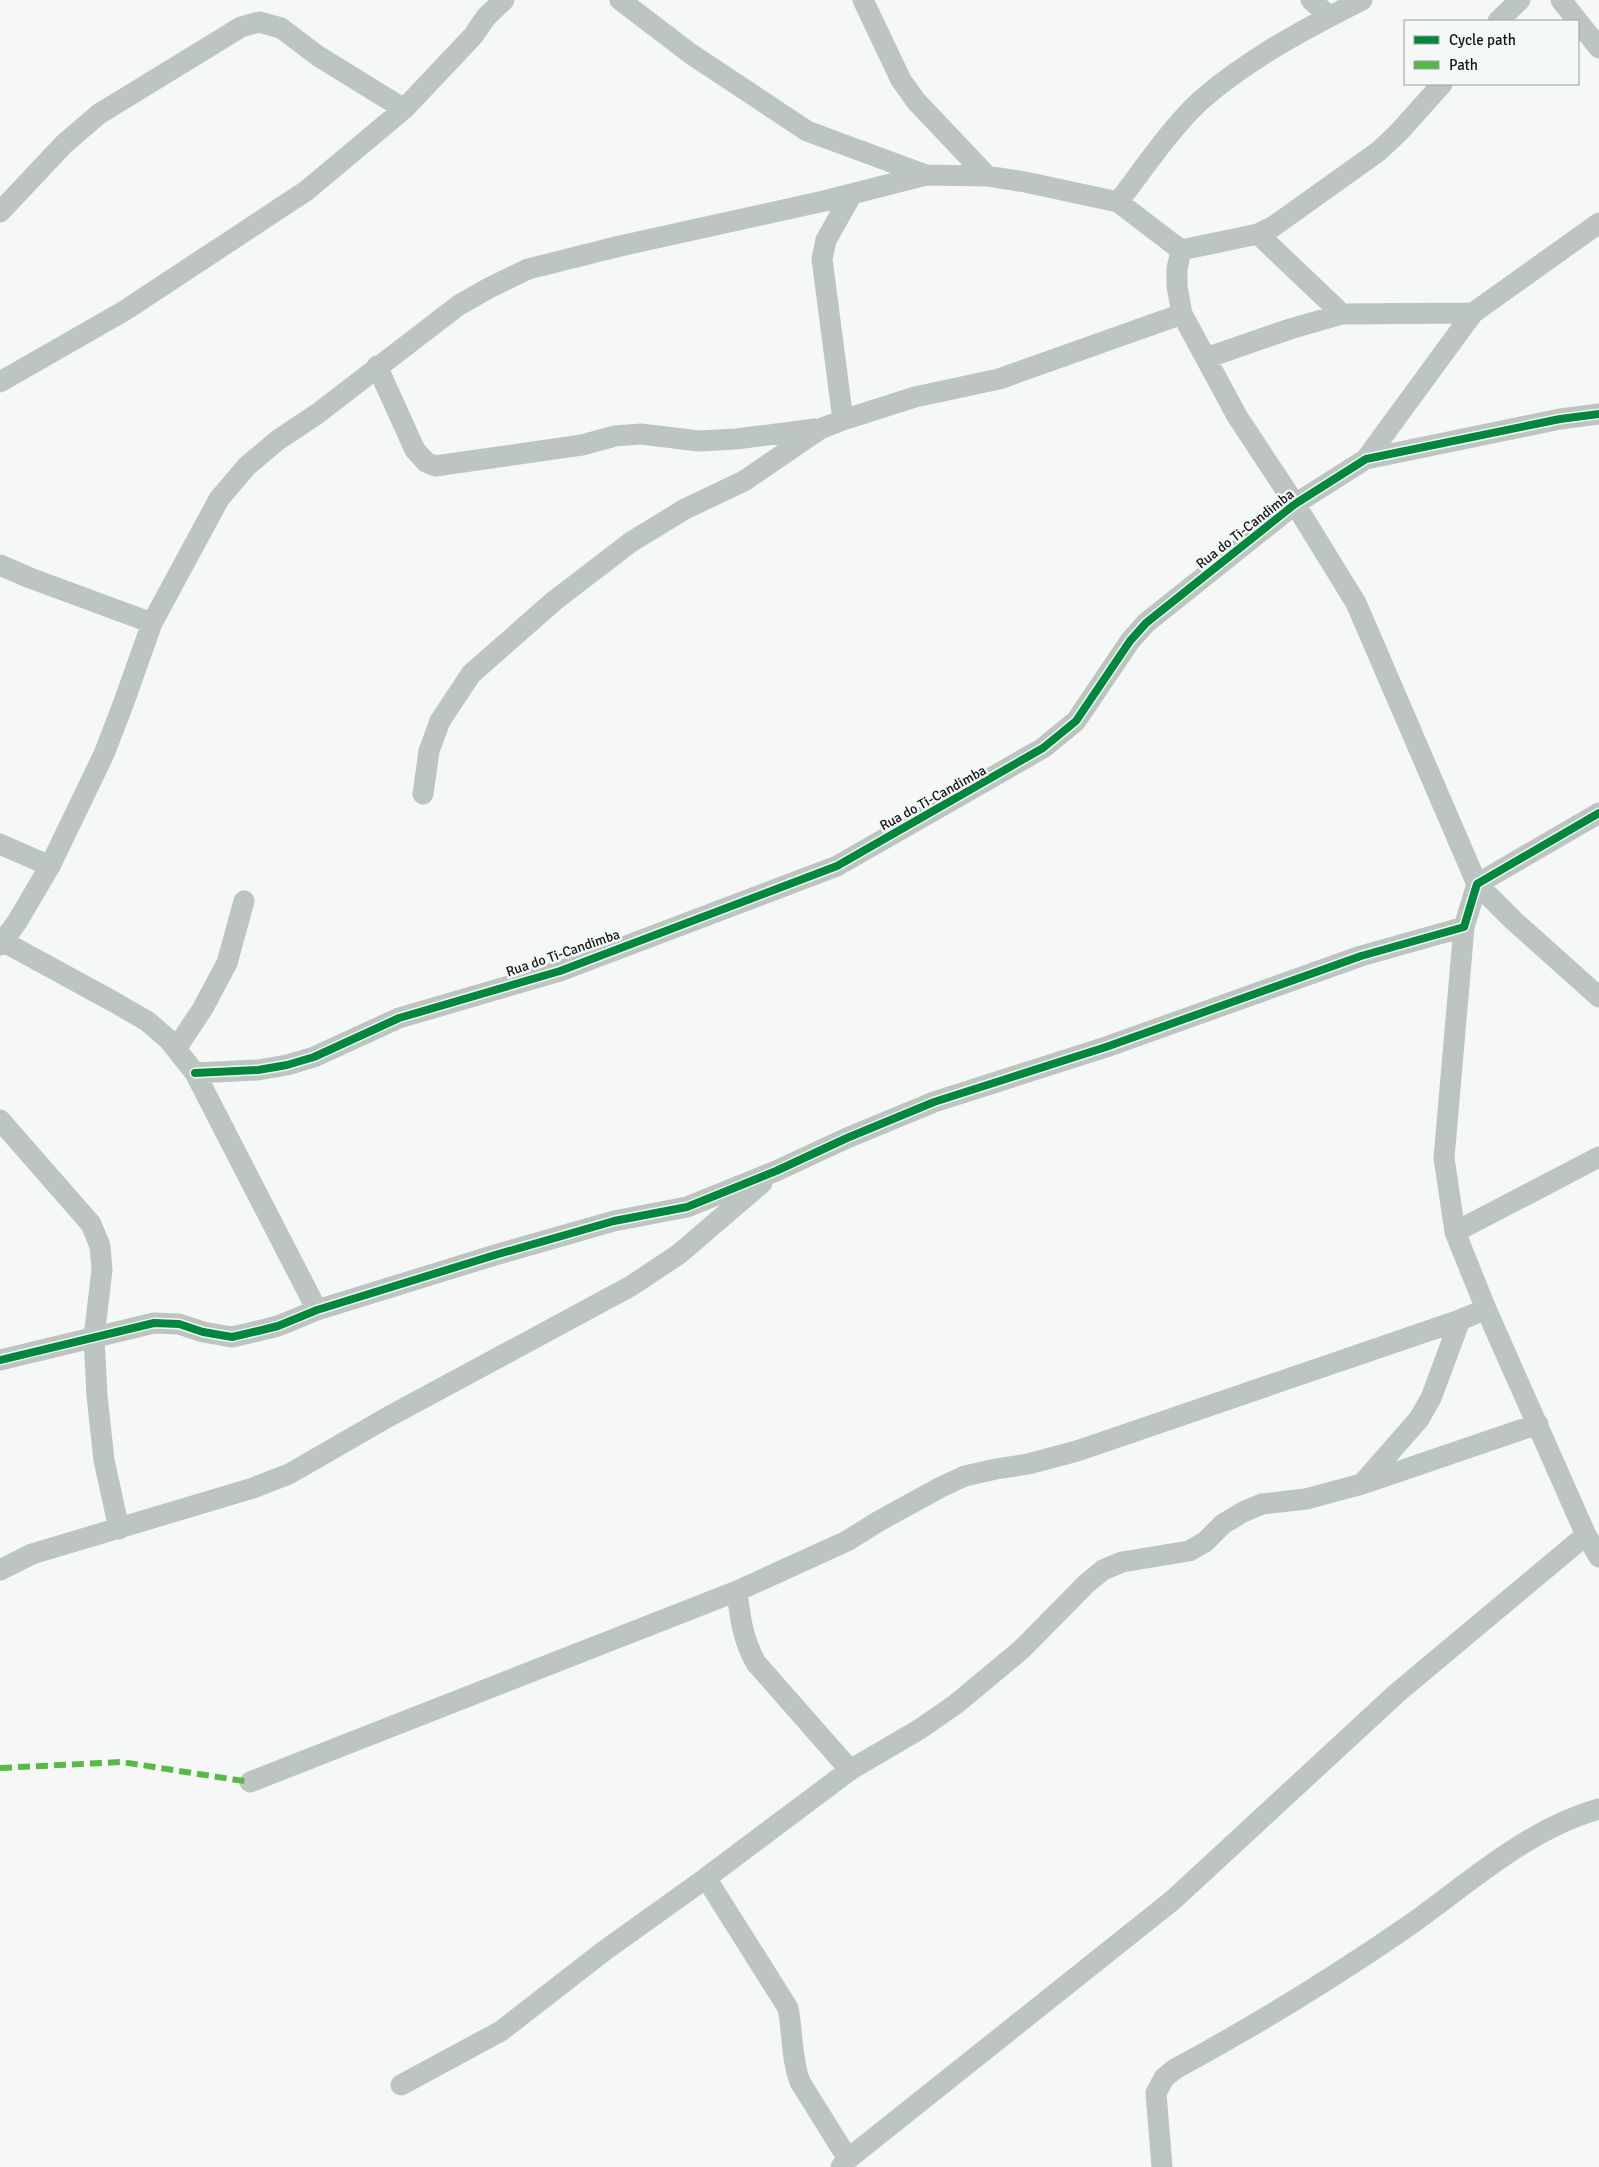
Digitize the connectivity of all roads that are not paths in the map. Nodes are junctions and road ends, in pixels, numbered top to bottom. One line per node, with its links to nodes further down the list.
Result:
1 (504, 0): 14 (street)
2 (620, 0): 15 (street)
3 (863, 0): 16 (street)
4 (1310, 0): 8 (street)
5 (1362, 0): 8 (street)
6 (1520, 0): 9 (street)
7 (1561, 0): 10 (street)
8 (1329, 16): 18 (street)
9 (1499, 20)
10 (1577, 20)
11 (1579, 23): 12 (street)
12 (1599, 48)
13 (1441, 85): 21 (street)
14 (404, 109): 19 (street); 28 (street)
15 (926, 175): 16 (street); 17 (street)
16 (987, 176): 18 (street)
17 (852, 194): 27 (street); 30 (street)
18 (1118, 202): 22 (street)
19 (0, 212)
20 (1599, 223): 23 (street)
21 (1258, 234): 22 (street); 25 (street)
22 (1181, 250): 24 (street)
23 (1473, 313): 25 (street); 32 (street)
24 (1182, 314): 26 (street); 30 (street)
25 (1342, 314): 26 (street)
26 (1206, 358): 33 (street)
27 (377, 366): 31 (street); 35 (street)
28 (3, 374)
29 (1599, 414): 32 (street, Rua do Ti-Candimba)
30 (843, 420): 31 (street)
31 (820, 429): 36 (street)
32 (1366, 458): 33 (street, Rua do Ti-Candimba)
33 (1295, 504): 40 (street); 46 (street, Rua do Ti-Candimba)
34 (0, 564): 35 (street)
35 (152, 623): 39 (street)
36 (423, 794)
37 (1599, 813): 40 (street)
38 (0, 844): 39 (street)
39 (50, 866): 43 (street)
40 (1477, 884): 42 (street); 44 (street)
41 (244, 901): 45 (street)
42 (1464, 927): 49 (street); 50 (street)
43 (2, 944): 45 (street)
44 (1598, 992)
45 (176, 1049): 46 (street)
46 (195, 1073): 51 (street)
47 (0, 1120): 54 (street)
48 (1599, 1157): 50 (street)
49 (776, 1171): 51 (street); 58 (street)
50 (1455, 1232): 52 (street)
51 (317, 1310): 54 (street)
52 (1486, 1310): 53 (street); 56 (street)
53 (1460, 1320): 57 (street); 62 (street)
54 (94, 1338): 55 (street); 58 (street)
55 (0, 1360)
56 (1538, 1424): 57 (street); 59 (street)
57 (1362, 1484): 63 (street)
58 (119, 1529): 61 (street)
59 (1586, 1535): 60 (street); 68 (street)
60 (1599, 1557)
61 (0, 1570)
62 (737, 1591): 63 (street); 64 (street)
63 (850, 1770): 66 (street)
64 (250, 1782)
65 (1599, 1809): 69 (street)
66 (706, 1878): 67 (street); 68 (street)
67 (401, 2085)
68 (845, 2163)
69 (1162, 2167)

